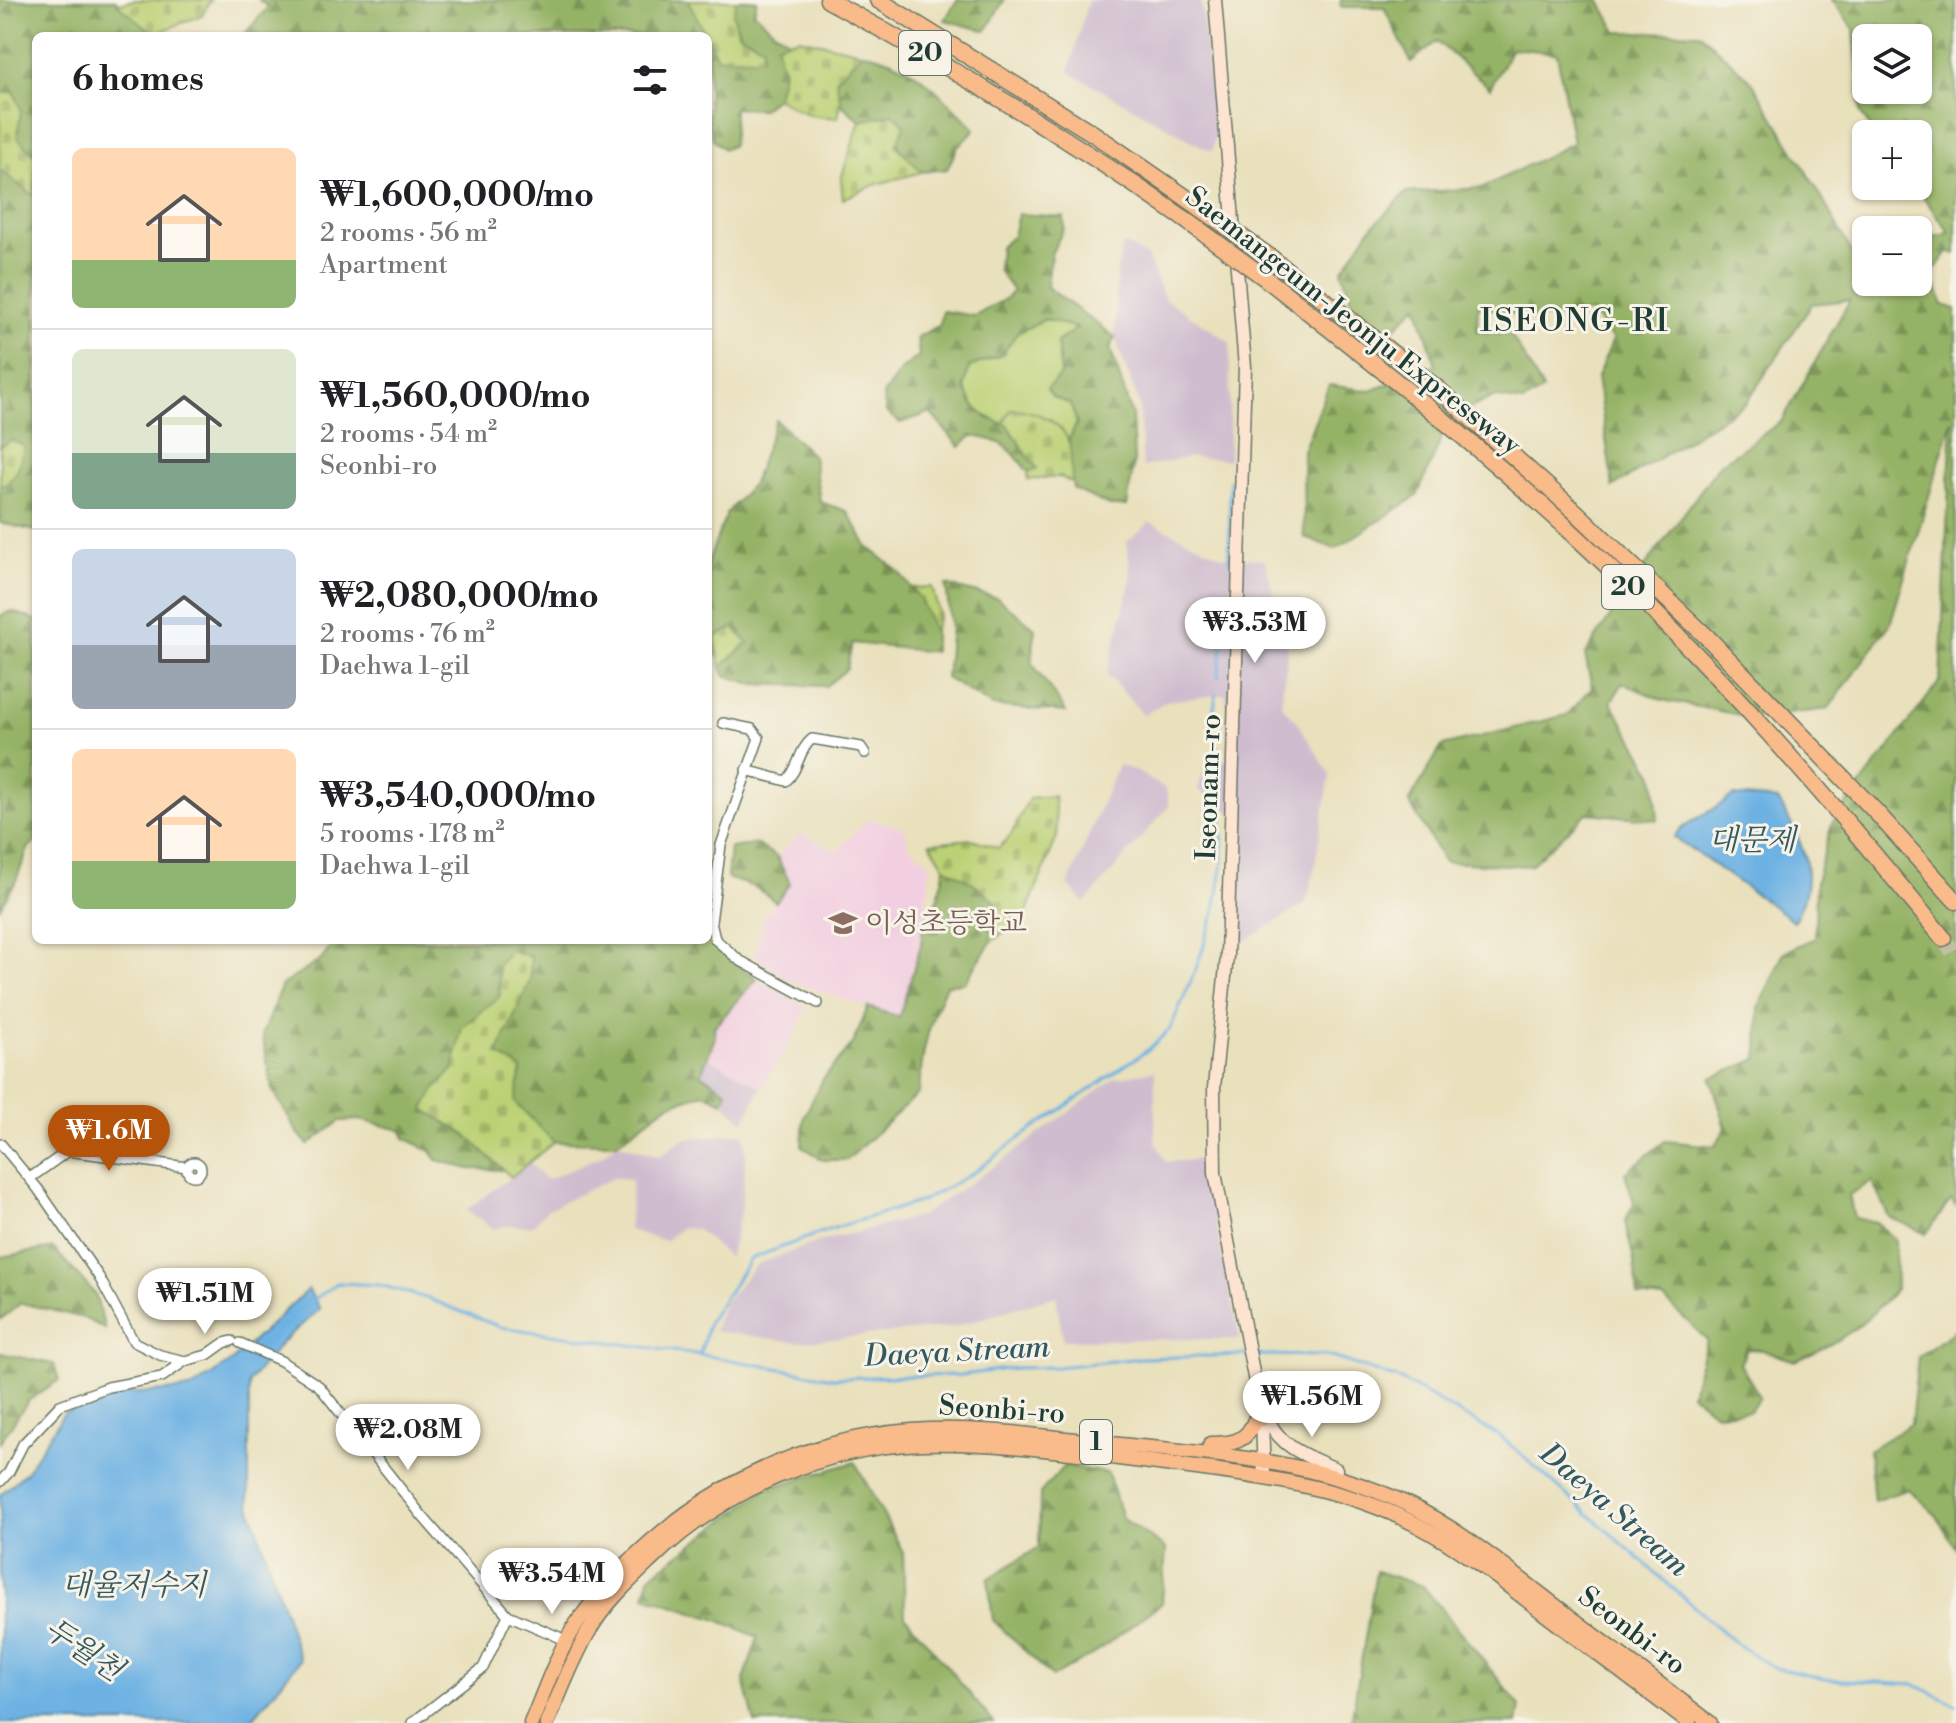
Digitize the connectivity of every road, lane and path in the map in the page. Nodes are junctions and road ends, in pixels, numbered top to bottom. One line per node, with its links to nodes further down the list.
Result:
1 (828, 0): 10 (highway, Saemangeum-Jeonju Expressway / 20, bridge)
2 (878, 0): 7 (highway, Saemangeum-Jeonju Expressway / 20, bridge)
3 (1215, 0): 16 (main road, Iseonam-ro)
4 (723, 723): 6 (street)
5 (865, 753): 6 (street)
6 (746, 770): 8 (street)
7 (1956, 901)
8 (712, 914)
9 (712, 926): 11 (street)
10 (1943, 938)
11 (818, 1003)
12 (0, 1143): 14 (street)
13 (187, 1167): 14 (street)
14 (30, 1178): 15 (street)
15 (185, 1361): 21 (street); 22 (street)
16 (1262, 1419): 17 (main road); 18 (main road); 20 (main road)
17 (1208, 1452): 18 (main road, Seonbi-ro / 1); 23 (main road, Seonbi-ro / 1)
18 (1265, 1459): 19 (main road); 20 (main road, Seonbi-ro / 1)
19 (1264, 1477): 23 (main road, Seonbi-ro / 1); 27 (main road, Seonbi-ro / 1)
20 (1336, 1477): 28 (main road, Seonbi-ro / 1)
21 (0, 1482)
22 (508, 1615): 23 (street); 24 (street)
23 (574, 1644): 25 (main road, Seonbi-ro / 1); 26 (main road, Seonbi-ro / 1)
24 (412, 1723)
25 (531, 1723)
26 (547, 1723)
27 (1689, 1723)
28 (1710, 1723)

